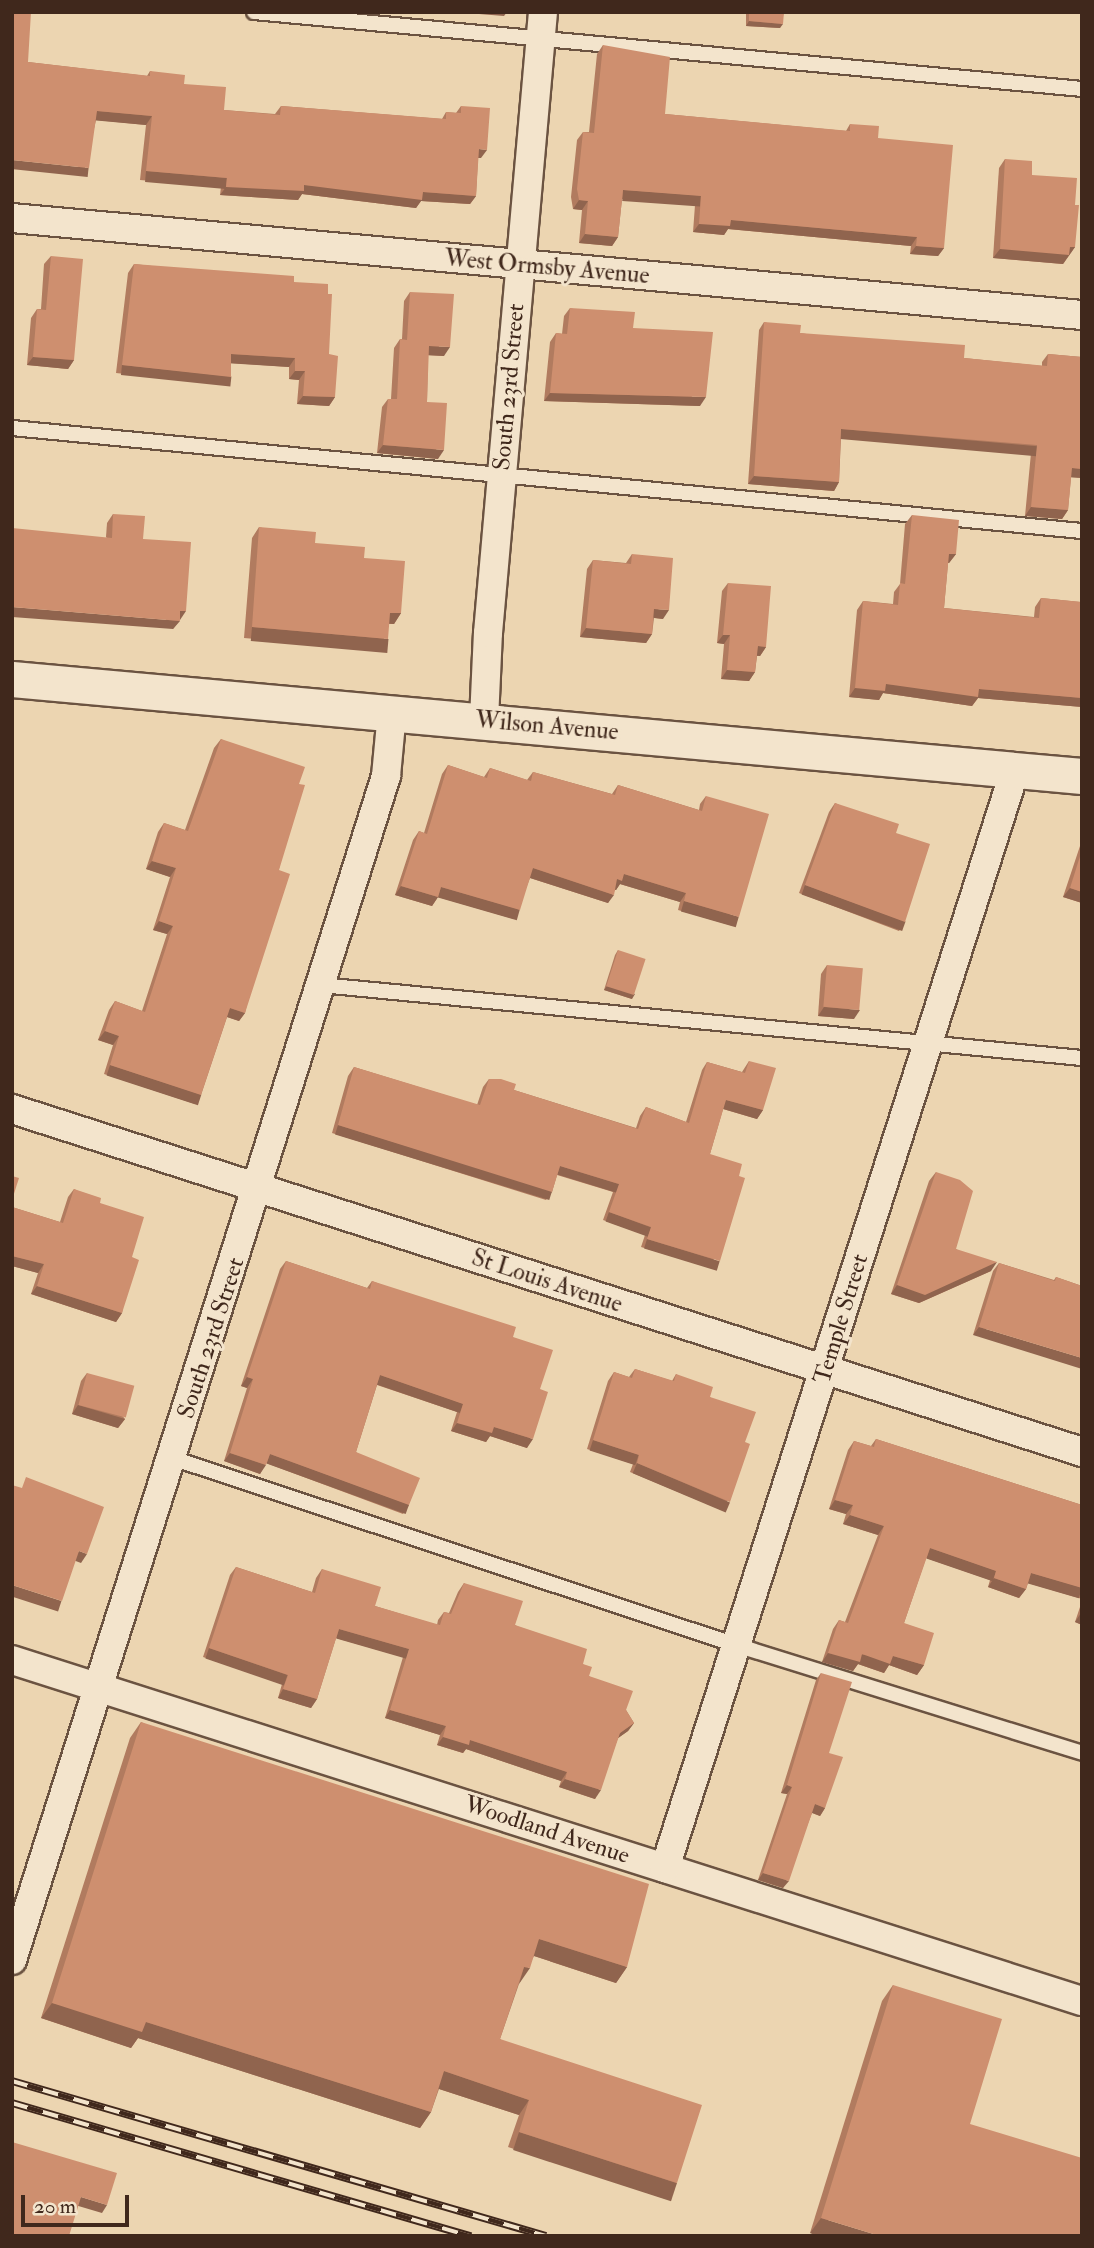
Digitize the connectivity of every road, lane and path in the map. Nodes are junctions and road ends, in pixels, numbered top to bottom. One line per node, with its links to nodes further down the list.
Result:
1 (254, 12): 2 (lane)
2 (542, 26): 3 (lane); 5 (street, South 23rd Street)
3 (1082, 89)
4 (12, 218): 5 (street, West Ormsby Avenue)
5 (520, 264): 6 (street, West Ormsby Avenue); 8 (street, South 23rd Street)
6 (1082, 315)
7 (12, 428): 8 (lane)
8 (501, 477): 9 (lane); 12 (street, South 23rd Street)
9 (1082, 531)
10 (12, 679): 11 (street, Wilson Avenue)
11 (392, 712): 12 (street, Wilson Avenue); 15 (street, South 23rd Street)
12 (484, 720): 13 (street, Wilson Avenue)
13 (1015, 770): 14 (street, Wilson Avenue); 16 (street, Temple Street)
14 (1082, 776)
15 (321, 985): 16 (lane); 19 (street, South 23rd Street)
16 (926, 1044): 17 (lane); 20 (street, Temple Street)
17 (1082, 1058)
18 (12, 1109): 19 (street, St Louis Avenue)
19 (258, 1188): 20 (street, St Louis Avenue); 22 (street, South 23rd Street)
20 (825, 1371): 21 (street, St Louis Avenue); 23 (street, Temple Street)
21 (1082, 1452)
22 (173, 1458): 23 (lane); 25 (street, South 23rd Street)
23 (736, 1645): 26 (lane); 27 (street, Temple Street)
24 (12, 1660): 25 (street, Woodland Avenue)
25 (99, 1688): 27 (street, Woodland Avenue); 28 (street, South 23rd Street)
26 (1082, 1753)
27 (665, 1868): 29 (street, Woodland Avenue)
28 (12, 1960)
29 (1082, 2001)

